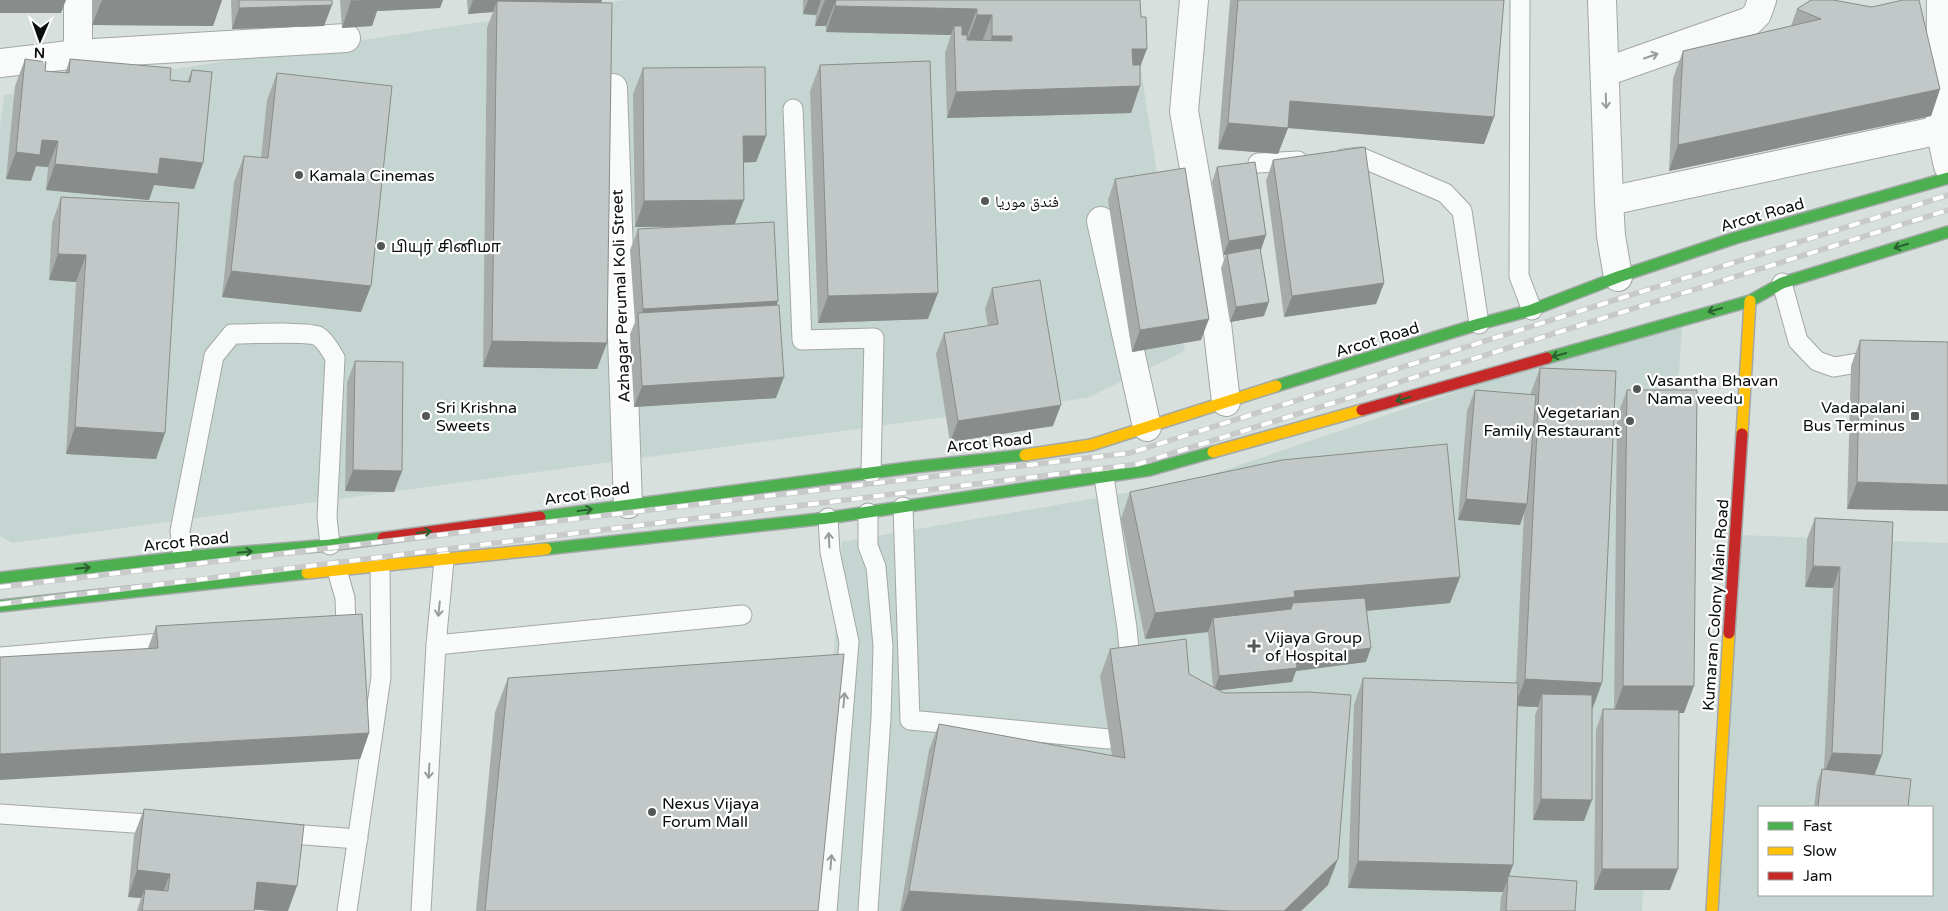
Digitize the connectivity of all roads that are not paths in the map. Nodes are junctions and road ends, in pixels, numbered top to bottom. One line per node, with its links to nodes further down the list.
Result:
1 (78, 0): 8 (street)
2 (1194, 0): 26 (street)
3 (1520, 0): 23 (lane)
4 (1602, 0): 10 (street)
5 (1762, 0): 10 (street, one-way to 5)
6 (1941, 0): 13 (street)
7 (346, 38): 8 (street)
8 (78, 54): 9 (street)
9 (0, 63)
10 (1605, 72): 17 (street, one-way to 17)
11 (612, 88): 30 (street, Azhagar Perumal Koli Street)
12 (794, 109): 28 (lane)
13 (1940, 130): 15 (street); 17 (street)
14 (1258, 162): 24 (lane)
15 (1948, 166)
16 (1948, 178): 20 (main road, Arcot Road)
17 (1609, 201): 20 (street)
18 (1100, 221): 27 (street)
19 (1948, 232): 21 (main road, Arcot Road, one-way to 21)
20 (1618, 277): 23 (main road, Arcot Road)
21 (1782, 283): 22 (main road, Arcot Road); 25 (lane)
22 (1750, 301): 29 (main road, Arcot Road, one-way to 29); 59 (main road, Kumaran Colony Main Road)
23 (1532, 310): 24 (main road, Arcot Road)
24 (1479, 324): 26 (main road, Arcot Road)
25 (1891, 357)
26 (1226, 402): 27 (main road, Arcot Road)
27 (1147, 427): 28 (main road, Arcot Road)
28 (871, 473): 30 (main road, Arcot Road)
29 (1104, 477): 31 (main road, Arcot Road); 49 (lane)
30 (628, 504): 34 (main road, Arcot Road, one-way to 30)
31 (903, 507): 32 (main road, Arcot Road); 50 (lane)
32 (868, 512): 33 (main road, Arcot Road); 58 (lane)
33 (828, 518): 37 (main road, Arcot Road); 57 (lane, one-way to 33)
34 (405, 534): 35 (main road, Arcot Road); 38 (main road)
35 (330, 544): 36 (main road, Arcot Road, one-way to 35); 36 (lane)
36 (184, 557): 42 (main road, Arcot Road, one-way to 36)
37 (444, 560): 38 (main road, Arcot Road); 47 (lane, one-way to 47)
38 (409, 564): 39 (main road, Arcot Road)
39 (380, 567): 40 (main road, Arcot Road); 54 (lane)
40 (337, 570): 42 (main road, Arcot Road); 45 (lane)
41 (0, 578): 42 (main road, Arcot Road)
42 (63, 585): 43 (main road, Arcot Road)
43 (0, 606)
44 (742, 615): 47 (lane)
45 (316, 630)
46 (188, 641): 48 (lane)
47 (436, 645): 56 (lane, one-way to 56)
48 (0, 657)
49 (1131, 671)
50 (1109, 739)
51 (0, 814): 52 (lane)
52 (181, 826)
53 (260, 832): 54 (lane)
54 (358, 840): 55 (lane)
55 (347, 911)
56 (421, 911)
57 (827, 911)
58 (868, 911)
59 (1712, 911)

